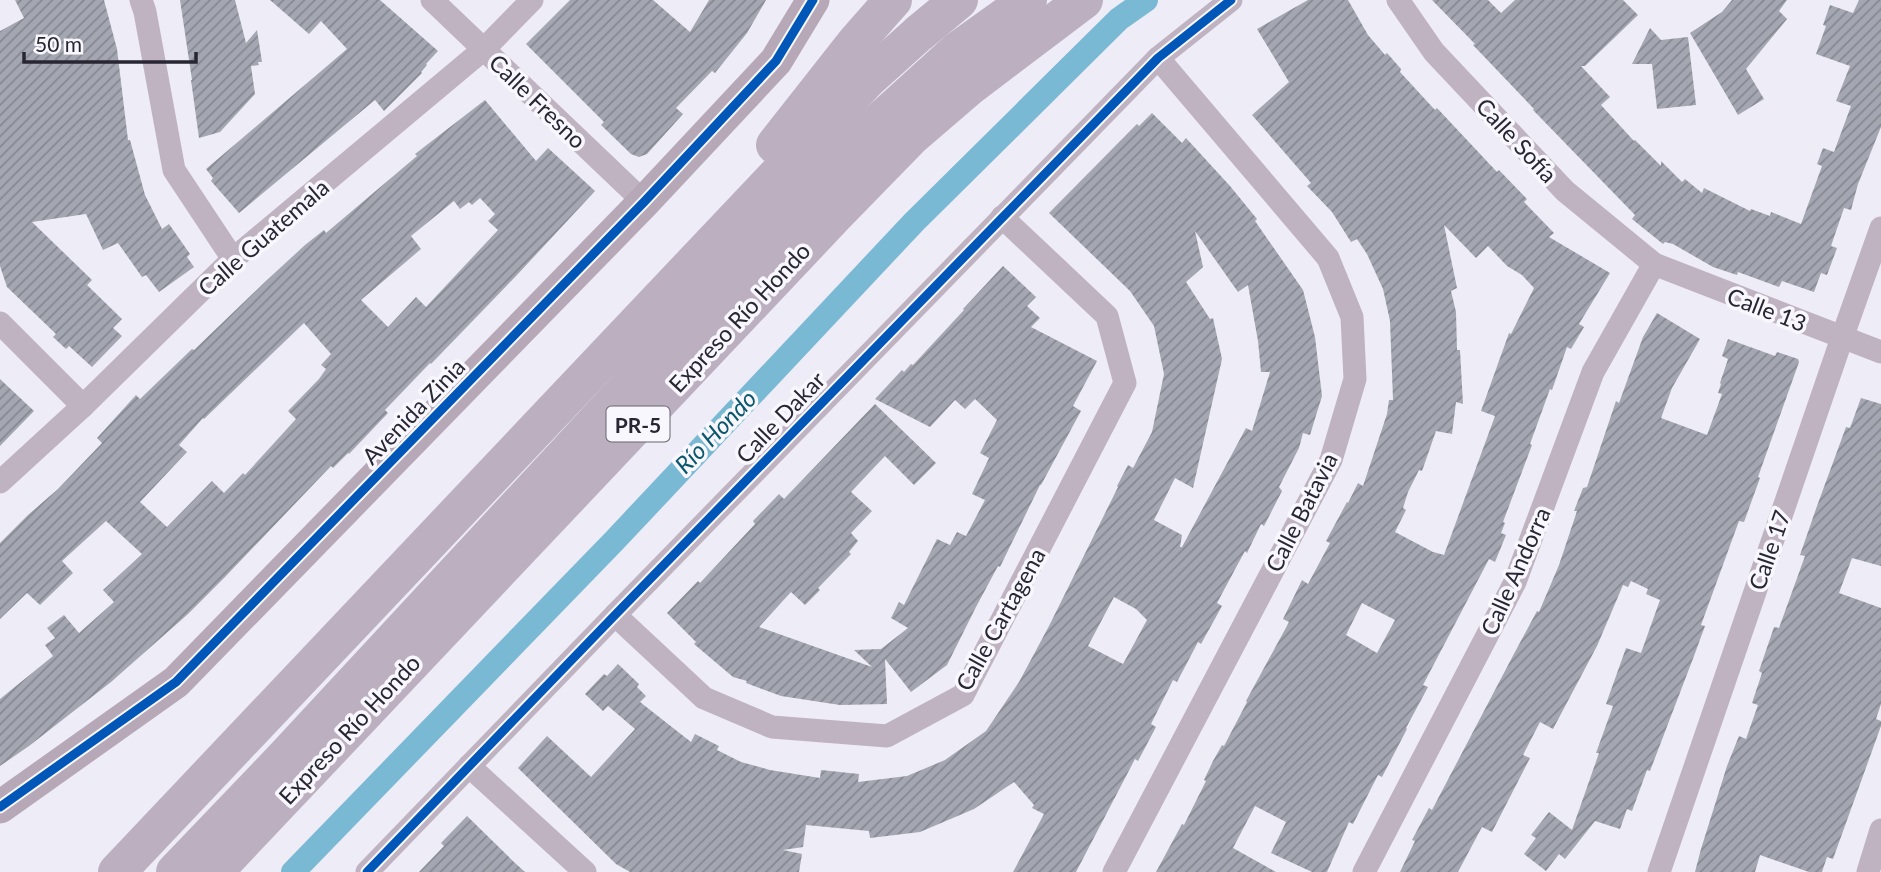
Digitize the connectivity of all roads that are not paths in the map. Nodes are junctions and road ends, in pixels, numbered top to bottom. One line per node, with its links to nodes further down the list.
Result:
1 (141, 0): 18 (street)
2 (432, 0): 12 (street, Calle Fresno)
3 (532, 0): 12 (street, Calle Guatemala)
4 (813, 0): 14 (street, Avenida Zinia)
5 (893, 0): 16 (highway)
6 (959, 0): 16 (highway)
7 (997, 0): 30 (highway)
8 (1028, 0): 31 (highway)
9 (1084, 0): 32 (highway, Expreso Río Hondo / PR-5)
10 (1231, 0): 13 (street, Calle Dakar)
11 (1398, 0): 19 (street, Calle Sofía)
12 (484, 49): 14 (street, Calle Fresno); 18 (street, Calle Guatemala)
13 (1158, 58): 15 (street, Calle Dakar); 35 (street, Calle Batavia)
14 (643, 202): 27 (street, Avenida Zinia)
15 (1002, 217): 25 (street, Calle Dakar); 25 (street, Calle Cartagena)
16 (731, 223): 29 (highway)
17 (1881, 228): 21 (street, Calle 17)
18 (233, 259): 23 (street, Calle Guatemala)
19 (1654, 264): 21 (street, Calle 13); 36 (street, Calle Andorra)
20 (0, 323): 23 (street)
21 (1842, 338): 22 (street, Calle 13); 37 (street, Calle 17)
22 (1881, 352)
23 (83, 406): 24 (street, Calle Guatemala)
24 (0, 482)
25 (615, 615): 26 (street, Calle Dakar)
26 (469, 766): 33 (street, Calle Dakar); 34 (street)
27 (0, 807)
28 (1881, 830): 38 (street)
29 (117, 872)
30 (152, 872)
31 (175, 872)
32 (214, 872)
33 (367, 872)
34 (585, 872)
35 (1114, 872)
36 (1364, 872)
37 (1659, 872)
38 (1868, 872)

